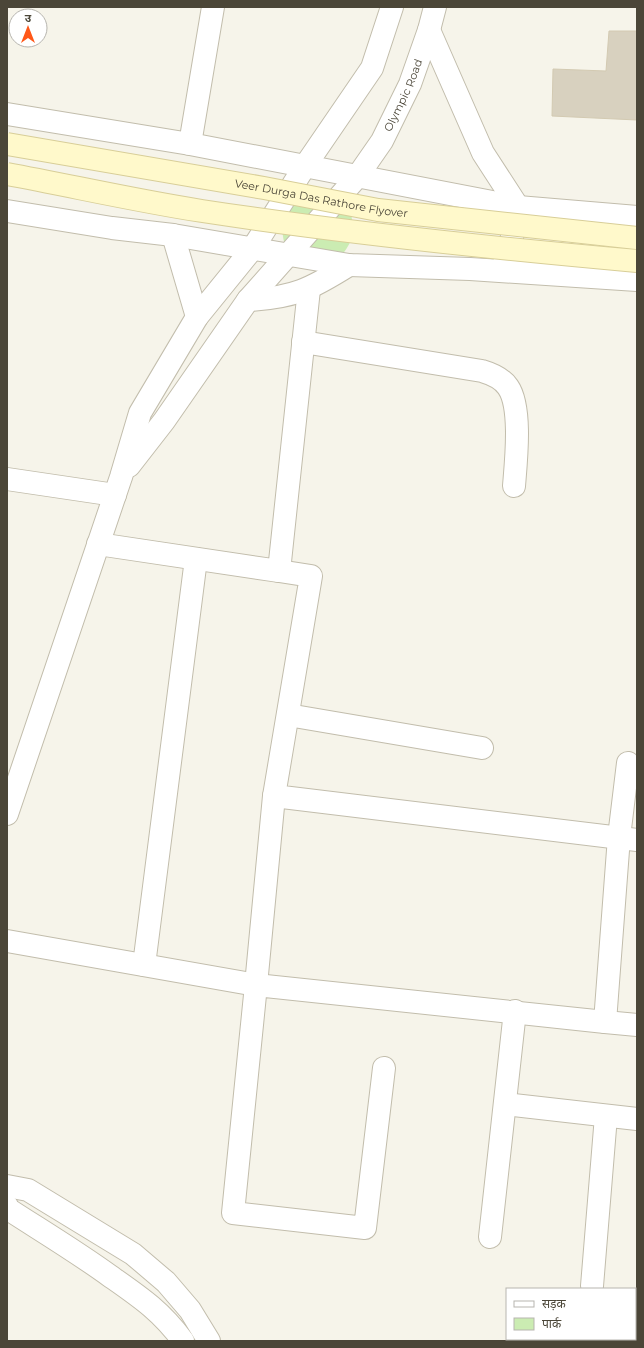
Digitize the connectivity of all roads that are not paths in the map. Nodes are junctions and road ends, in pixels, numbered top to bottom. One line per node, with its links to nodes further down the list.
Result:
1 (213, 7): 7 (street)
2 (392, 7): 8 (street)
3 (435, 7): 4 (street, Olympic Road)
4 (429, 30): 10 (street, Olympic Road); 11 (street)
5 (7, 114): 7 (street)
6 (7, 144): 15 (main road, Veer Durga Das Rathore Flyover, bridge)
7 (190, 144): 8 (street)
8 (305, 166): 10 (street); 16 (street)
9 (7, 174): 18 (main road, bridge)
10 (357, 177): 11 (street); 17 (street, Olympic Road)
11 (518, 207): 13 (street); 20 (street)
12 (7, 211): 14 (street)
13 (637, 217)
14 (173, 235): 16 (street); 24 (street)
15 (637, 238)
16 (253, 248): 17 (street); 24 (street)
17 (288, 254): 19 (street); 23 (street, Olympic Road)
18 (637, 261)
19 (349, 265): 20 (street); 22 (street)
20 (501, 271): 21 (street)
21 (637, 280)
22 (309, 288): 23 (street); 25 (street)
23 (248, 300): 27 (street, Olympic Road)
24 (197, 317): 27 (street)
25 (303, 342): 28 (street); 31 (street)
26 (7, 479): 27 (street)
27 (118, 486): 29 (street)
28 (514, 486)
29 (98, 544): 30 (street); 35 (street)
30 (196, 559): 31 (street); 40 (street)
31 (280, 571): 32 (street)
32 (288, 715): 33 (street); 36 (street)
33 (482, 748)
34 (628, 763): 38 (street)
35 (12, 784): 37 (street)
36 (274, 796): 38 (street); 41 (street)
37 (7, 814)
38 (628, 839): 43 (street)
39 (7, 941): 40 (street)
40 (144, 965): 41 (street)
41 (256, 985): 42 (street); 45 (street)
42 (515, 1011): 43 (street); 46 (street)
43 (605, 1022): 44 (street)
44 (637, 1024)
45 (384, 1068)
46 (505, 1104): 47 (street); 51 (street)
47 (606, 1116): 48 (street); 52 (street)
48 (637, 1119)
49 (7, 1186): 54 (street)
50 (7, 1206): 53 (street)
51 (490, 1237)
52 (592, 1286)
53 (183, 1341)
54 (209, 1341)

